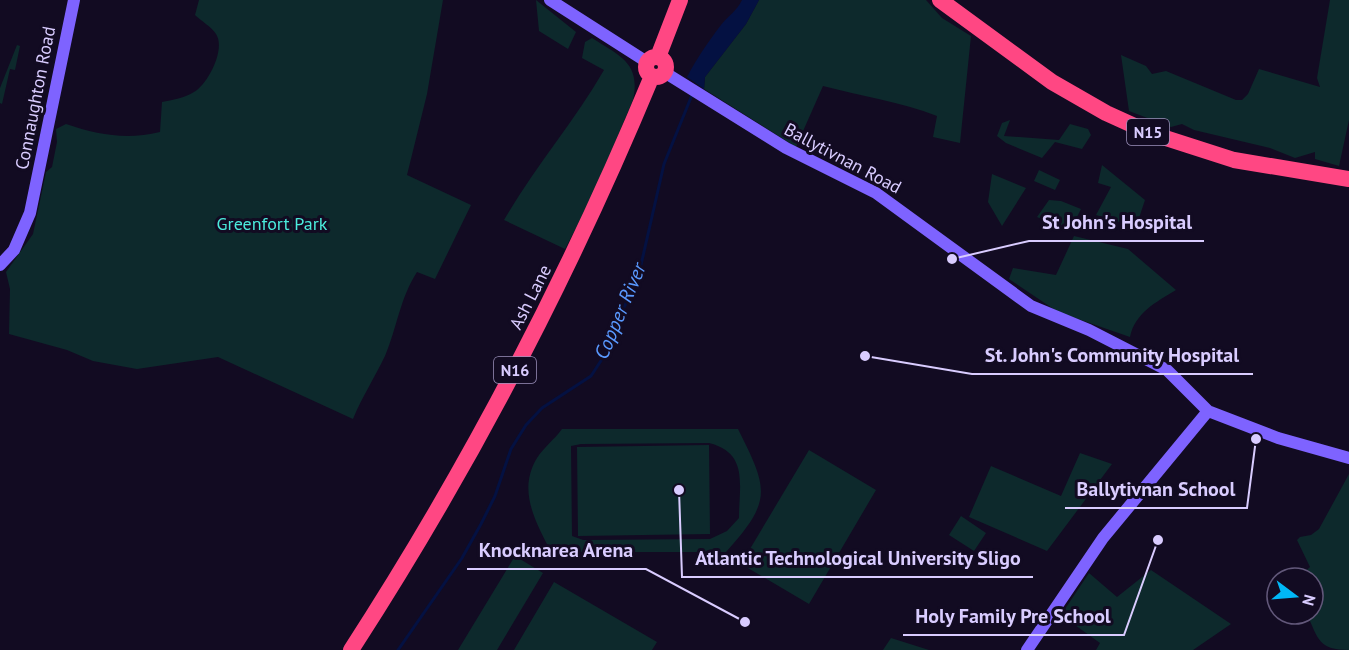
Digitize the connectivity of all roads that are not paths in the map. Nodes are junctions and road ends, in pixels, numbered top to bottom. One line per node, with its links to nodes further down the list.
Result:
1 (74, 0): 9 (street, Connaughton Road)
2 (550, 0): 7 (street, Ballytivnan Road)
3 (680, 0): 7 (highway, N16)
4 (940, 0): 6 (highway, N15)
5 (960, 0): 6 (highway, N15)
6 (973, 22): 8 (highway, N15)
7 (655, 67): 10 (street, Ballytivnan Road); 12 (highway, Ash Lane / N16)
8 (1349, 179)
9 (0, 265)
10 (1208, 411): 11 (street, Ballytivnan Road); 13 (street)
11 (1349, 458)
12 (351, 650)
13 (1027, 650)

